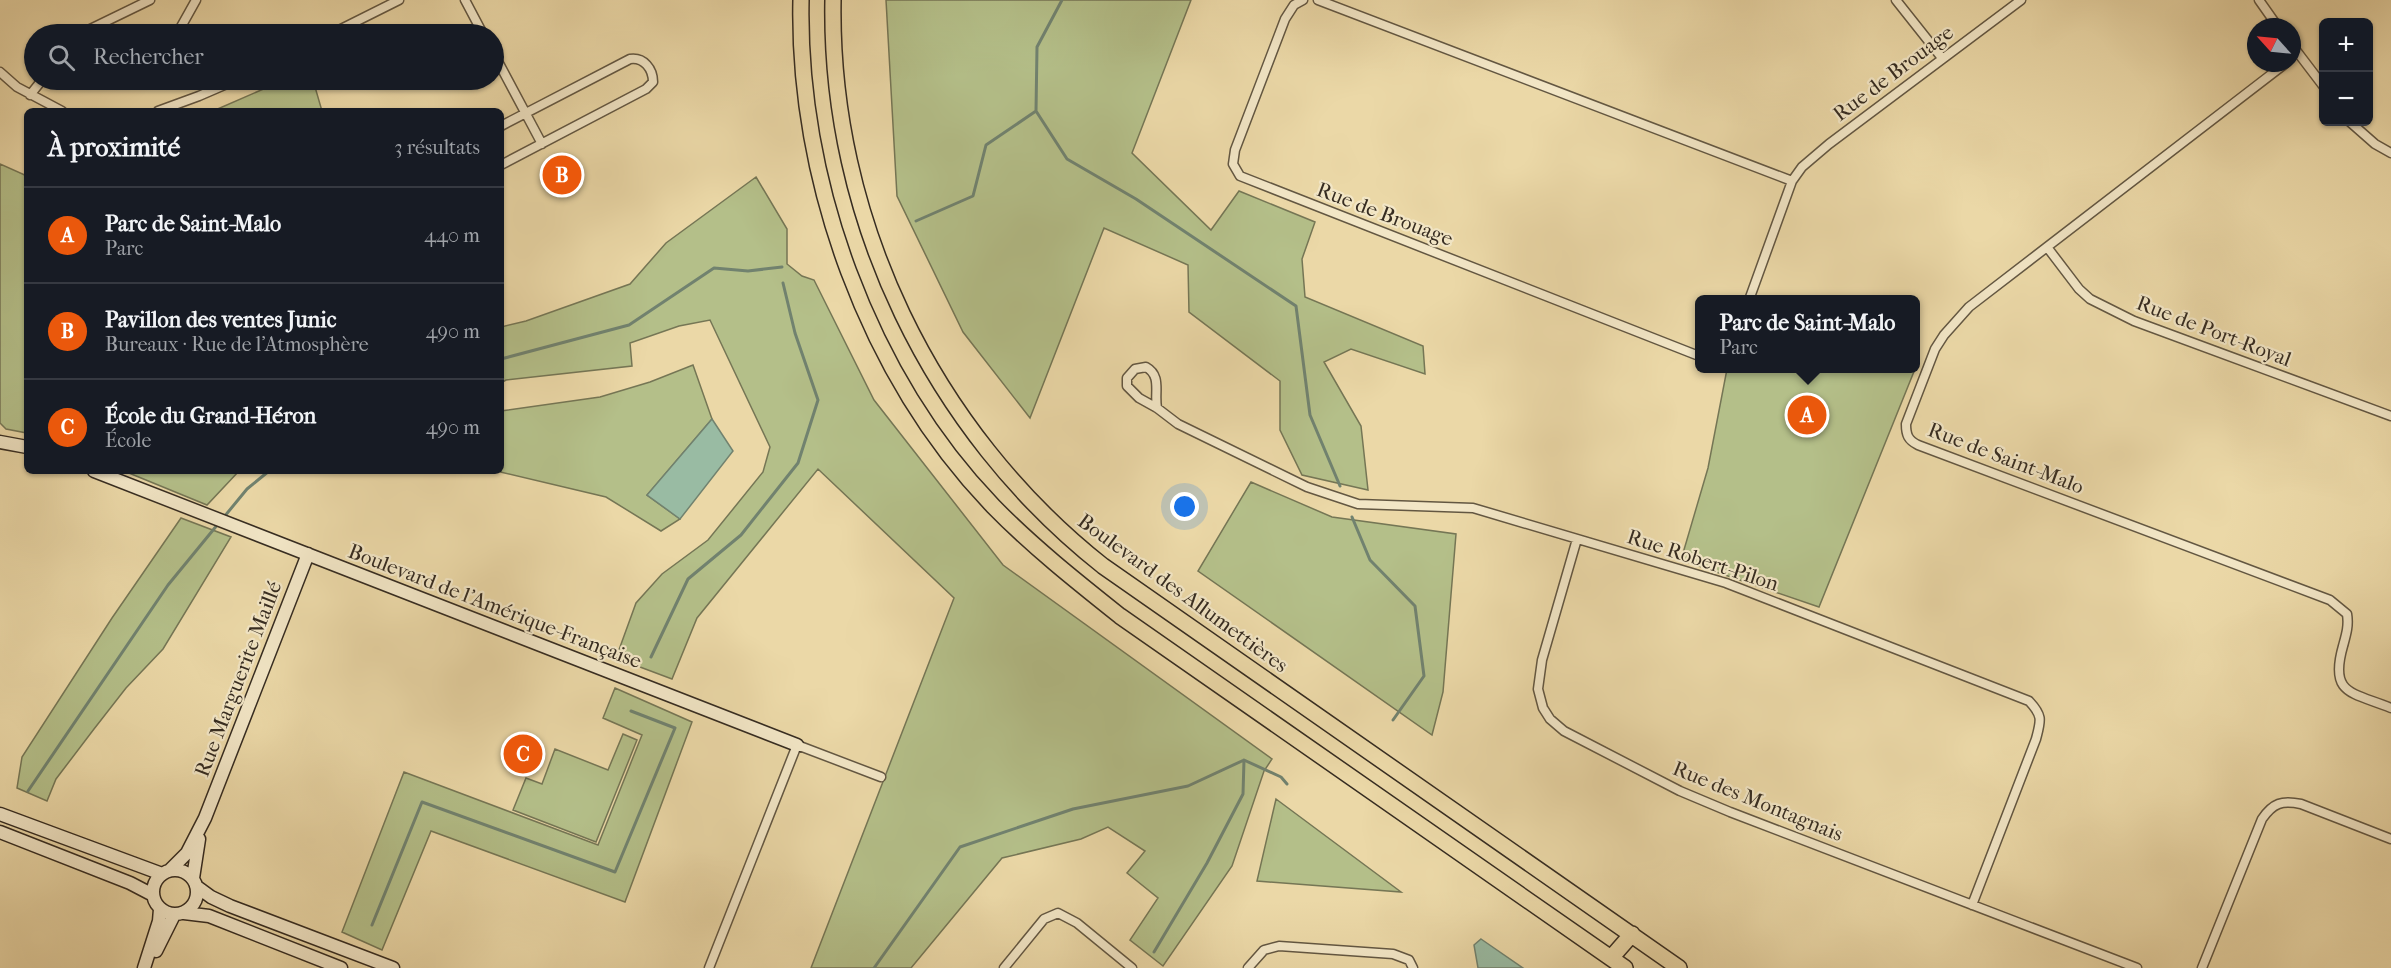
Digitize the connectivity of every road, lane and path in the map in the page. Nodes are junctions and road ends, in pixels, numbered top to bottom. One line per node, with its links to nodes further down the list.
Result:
1 (150, 0): 13 (street)
2 (196, 0): 14 (street)
3 (399, 0): 15 (street)
4 (465, 0): 16 (street)
5 (801, 0): 59 (highway)
6 (833, 0): 58 (highway, Boulevard des Allumettières)
7 (1304, 0): 37 (street, Rue de Brouage)
8 (1318, 0): 34 (street)
9 (1896, 0): 17 (street)
10 (2021, 0): 17 (street, Rue de Brouage)
11 (2259, 0): 12 (street)
12 (2272, 18)
13 (101, 24)
14 (183, 24)
15 (351, 24)
16 (478, 24)
17 (1942, 58): 34 (street, Rue de Brouage)
18 (2301, 62): 22 (street)
19 (0, 72): 25 (street)
20 (2274, 72): 35 (street, Rue de Saint-Malo)
21 (504, 73): 28 (street)
22 (2319, 82)
23 (34, 90): 25 (street)
24 (213, 90): 27 (street)
25 (30, 95): 26 (street)
26 (56, 108)
27 (166, 108)
28 (526, 114): 29 (street); 31 (street); 31 (street)
29 (504, 125)
30 (2355, 126): 32 (street)
31 (542, 144): 33 (street)
32 (2391, 153)
33 (504, 163)
34 (1792, 181): 36 (street, Rue de Brouage)
35 (2047, 247): 39 (street, Rue de Port-Royal); 45 (street, Rue de Saint-Malo)
36 (1751, 295)
37 (1695, 354)
38 (1157, 408): 38 (street, Rue Robert-Pilon); 43 (street, Rue Robert-Pilon)
39 (2391, 416)
40 (0, 442): 41 (street)
41 (24, 446)
42 (102, 474): 44 (street, Boulevard de l'Amérique-Française)
43 (1577, 539): 55 (street, Rue des Montagnais); 55 (street, Rue Robert-Pilon)
44 (308, 554): 46 (street, Boulevard de l'Amérique-Française); 49 (street, Rue Marguerite Maillé)
45 (2391, 708)
46 (797, 745): 47 (street, Boulevard de l'Amérique-Française); 63 (street)
47 (881, 777)
48 (0, 814): 52 (street)
49 (204, 818): 52 (street, Rue Marguerite Maillé); 53 (street, Rue Marguerite Maillé)
50 (0, 832): 54 (street)
51 (2391, 839): 71 (street)
52 (166, 872): 53 (street); 54 (street)
53 (195, 882): 57 (street); 62 (street)
54 (153, 895): 56 (street)
55 (1972, 905): 70 (street, Rue des Montagnais)
56 (160, 909): 57 (street); 60 (street)
57 (179, 914): 60 (street); 61 (street)
58 (1632, 934): 59 (highway); 69 (highway, Boulevard des Allumettières)
59 (1611, 958): 68 (highway)
60 (146, 968)
61 (341, 968)
62 (393, 968)
63 (709, 968)
64 (1004, 968): 65 (street)
65 (1132, 968)
66 (1248, 968): 67 (street)
67 (1413, 968)
68 (1625, 968)
69 (1679, 968)
70 (2137, 968)
71 (2202, 968)

